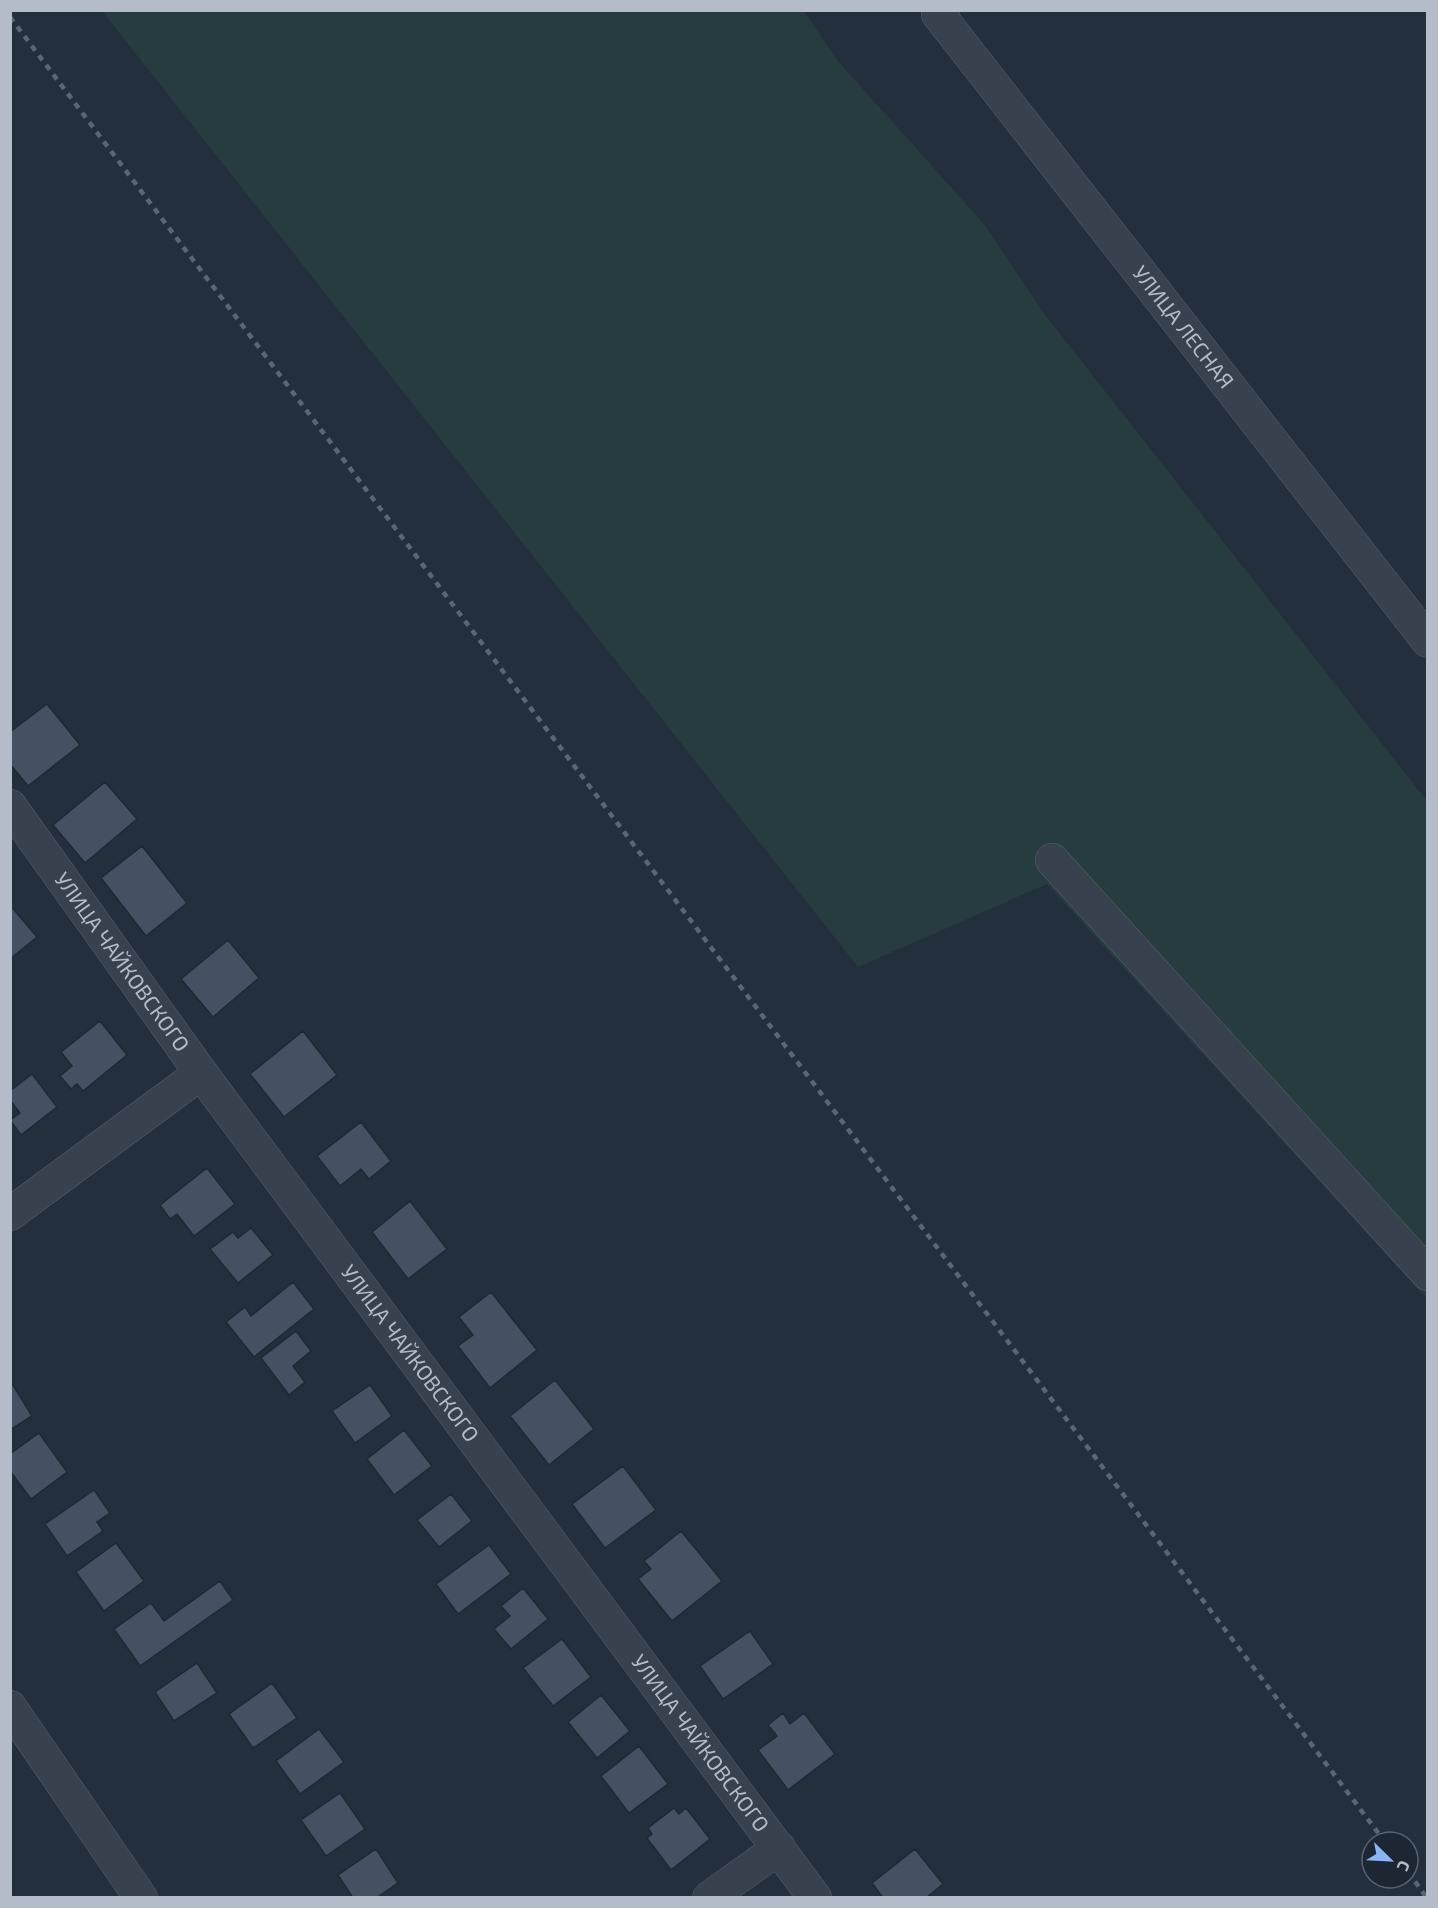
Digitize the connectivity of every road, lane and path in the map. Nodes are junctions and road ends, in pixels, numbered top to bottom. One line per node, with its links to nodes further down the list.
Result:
1 (940, 12): 2 (street, УЛИЦА ЛЕСНАЯ)
2 (1428, 641)
3 (10, 806): 5 (street, УЛИЦА ЧАЙКОВСКОГО)
4 (1052, 860): 7 (street)
5 (201, 1073): 6 (street); 9 (street, УЛИЦА ЧАЙКОВСКОГО)
6 (10, 1214)
7 (1428, 1274)
8 (10, 1707): 10 (street)
9 (779, 1848): 11 (street); 12 (street, УЛИЦА ЧАЙКОВСКОГО)
10 (141, 1898)
11 (709, 1898)
12 (815, 1898)

